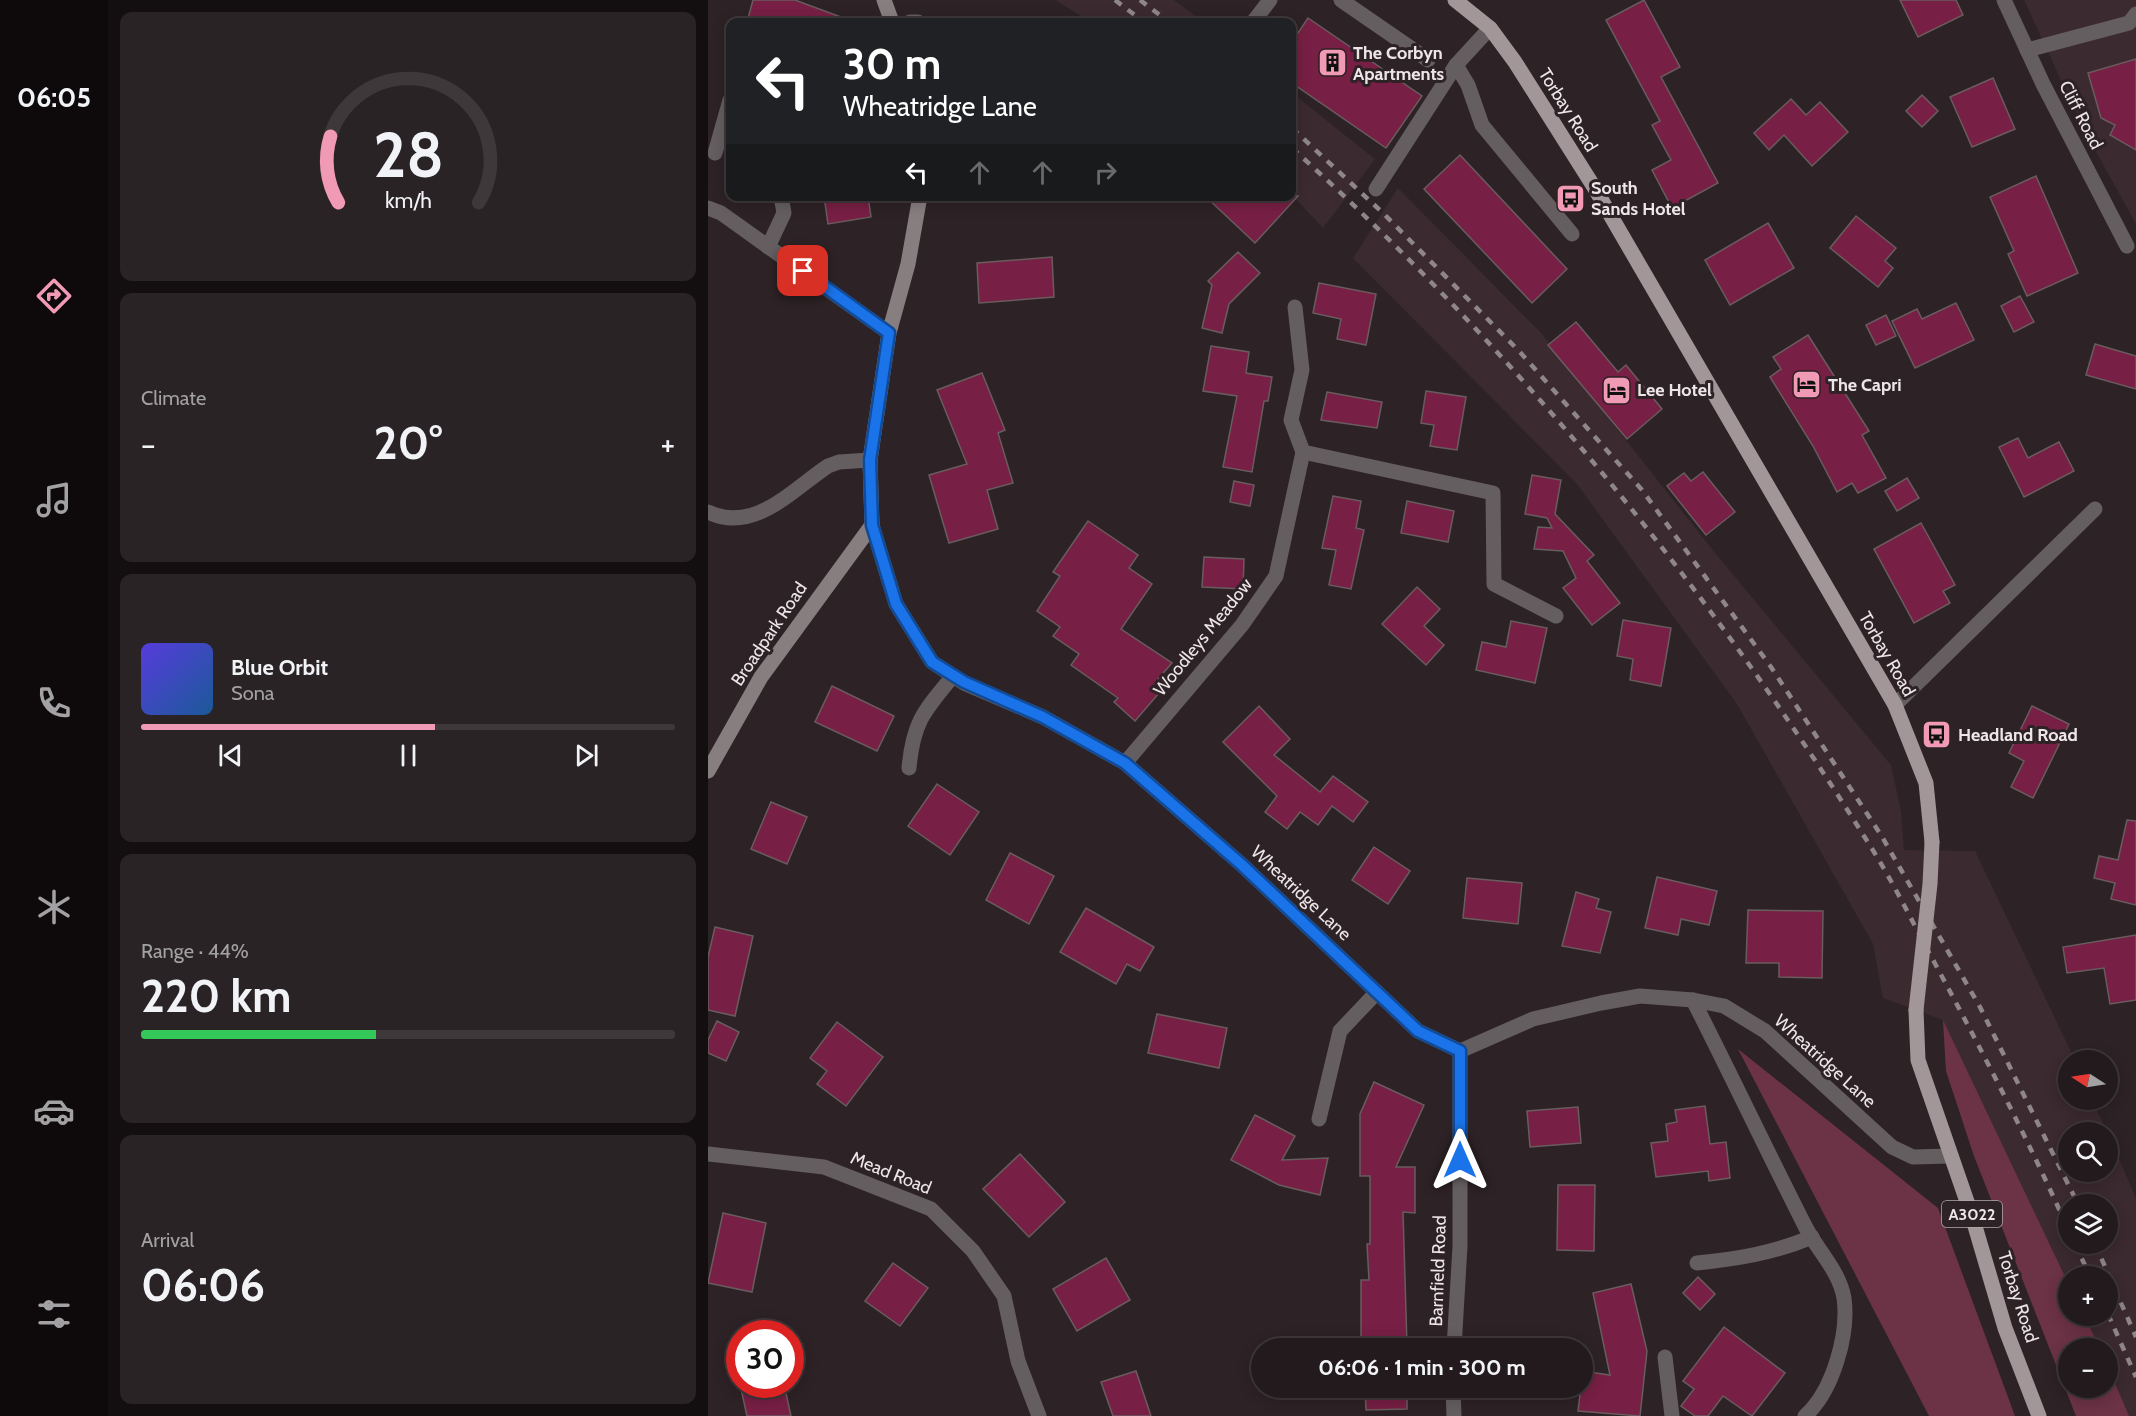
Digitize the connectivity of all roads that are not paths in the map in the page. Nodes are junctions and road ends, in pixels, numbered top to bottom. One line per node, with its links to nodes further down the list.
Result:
1 (884, 0): 7 (street)
2 (1270, 0): 8 (street)
3 (1341, 0): 11 (street)
4 (2004, 0): 10 (street, Cliff Road)
5 (1462, 2): 9 (main road, Torbay Road / A3022)
6 (2136, 14): 10 (street)
7 (888, 18)
8 (1255, 18)
9 (1490, 28): 12 (street); 31 (main road, Torbay Road / A3022)
10 (2027, 50): 20 (street, Cliff Road)
11 (1428, 60)
12 (1455, 65): 15 (street); 19 (street)
13 (726, 114): 14 (street)
14 (715, 153)
15 (1376, 189)
16 (782, 201): 21 (street)
17 (919, 201): 23 (street, Wheatridge Lane)
18 (708, 208): 21 (street)
19 (1572, 234)
20 (2127, 246)
21 (768, 247): 23 (street)
22 (1295, 307): 24 (street)
23 (889, 333): 25 (street, Wheatridge Lane)
24 (1303, 452): 29 (street); 32 (street, Woodleys Meadow)
25 (870, 460): 27 (street); 28 (street, Wheatridge Lane)
26 (2095, 509): 31 (street)
27 (708, 512)
28 (872, 525): 30 (street, Wheatridge Lane); 34 (street, Broadpark Road)
29 (1556, 616)
30 (953, 676): 32 (street, Wheatridge Lane); 33 (street)
31 (1894, 705): 40 (main road, Torbay Road / A3022, bridge)
32 (1125, 763): 35 (street, Wheatridge Lane)
33 (909, 768)
34 (708, 771)
35 (1377, 992): 37 (street, Wheatridge Lane); 38 (street)
36 (1693, 1000): 37 (street, Wheatridge Lane); 40 (street, Wheatridge Lane); 41 (street)
37 (1460, 1051): 43 (street, Barnfield Road)
38 (1319, 1119)
39 (708, 1154): 46 (street, Mead Road)
40 (1950, 1156): 50 (main road, Torbay Road / A3022)
41 (1812, 1237): 42 (street); 49 (street)
42 (1697, 1263)
43 (1455, 1338)
44 (1665, 1357): 48 (street)
45 (1453, 1398): 47 (street)
46 (1039, 1416)
47 (1454, 1416)
48 (1672, 1416)
49 (1805, 1416)
50 (2039, 1416)

